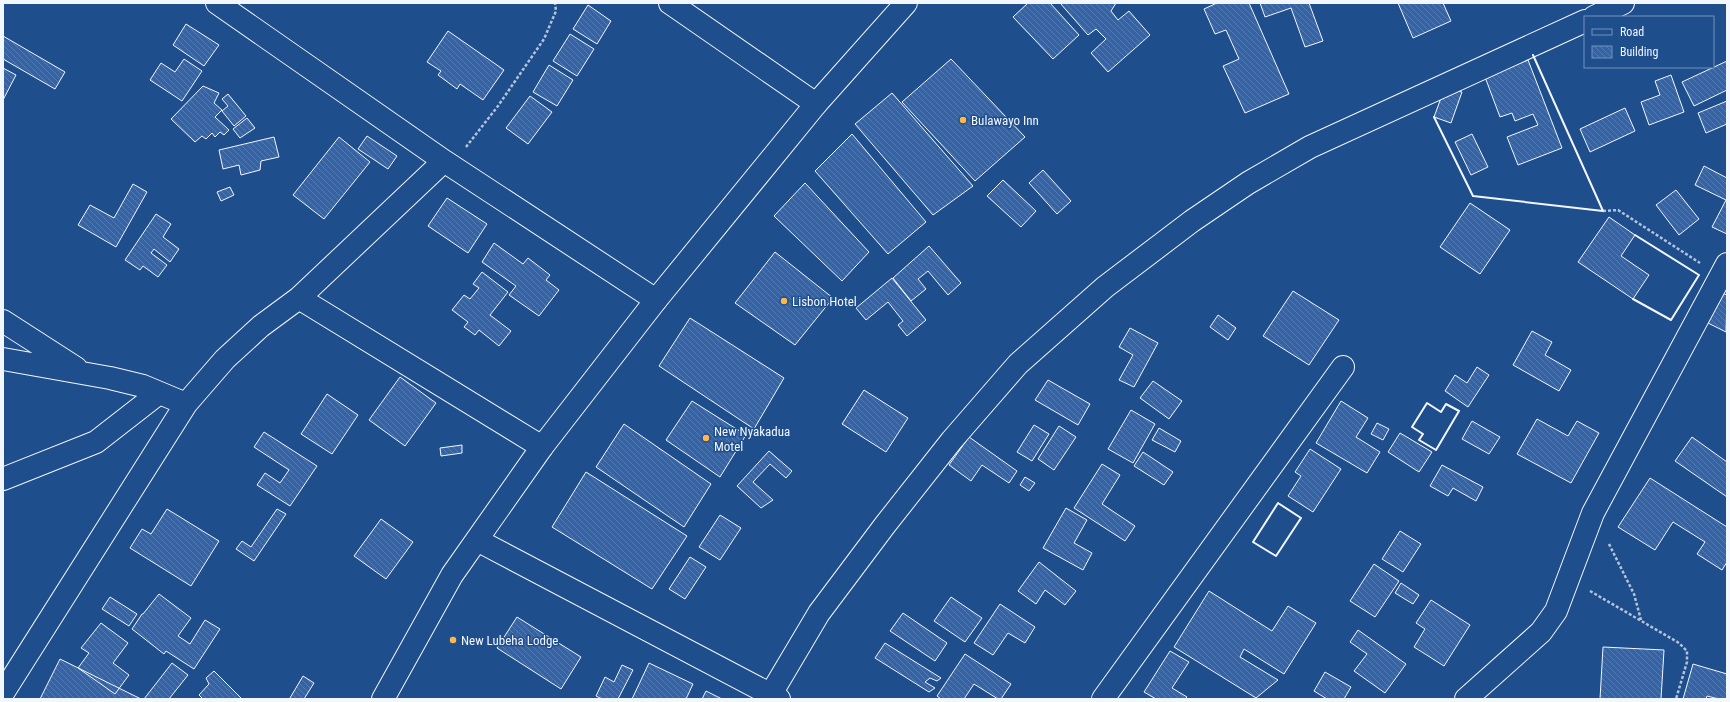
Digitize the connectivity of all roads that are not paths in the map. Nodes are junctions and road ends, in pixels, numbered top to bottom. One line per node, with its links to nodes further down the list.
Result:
1 (217, 3): 6 (street)
2 (670, 3): 5 (street)
3 (906, 3): 5 (street)
4 (1584, 21): 20 (street)
5 (816, 104): 9 (street)
6 (447, 163): 8 (street); 9 (street)
7 (1727, 264): 23 (street)
8 (299, 298): 15 (street); 16 (street)
9 (656, 300): 16 (street)
10 (3, 321): 13 (street)
11 (3, 359): 13 (street)
12 (1343, 367): 22 (street)
13 (84, 373): 14 (street)
14 (159, 393): 15 (street); 17 (street)
15 (186, 404): 19 (street)
16 (542, 447): 18 (street)
17 (3, 479)
18 (477, 540): 20 (street); 21 (street)
19 (3, 693)
20 (773, 698)
21 (383, 699)
22 (1103, 699)
23 (1466, 699)

